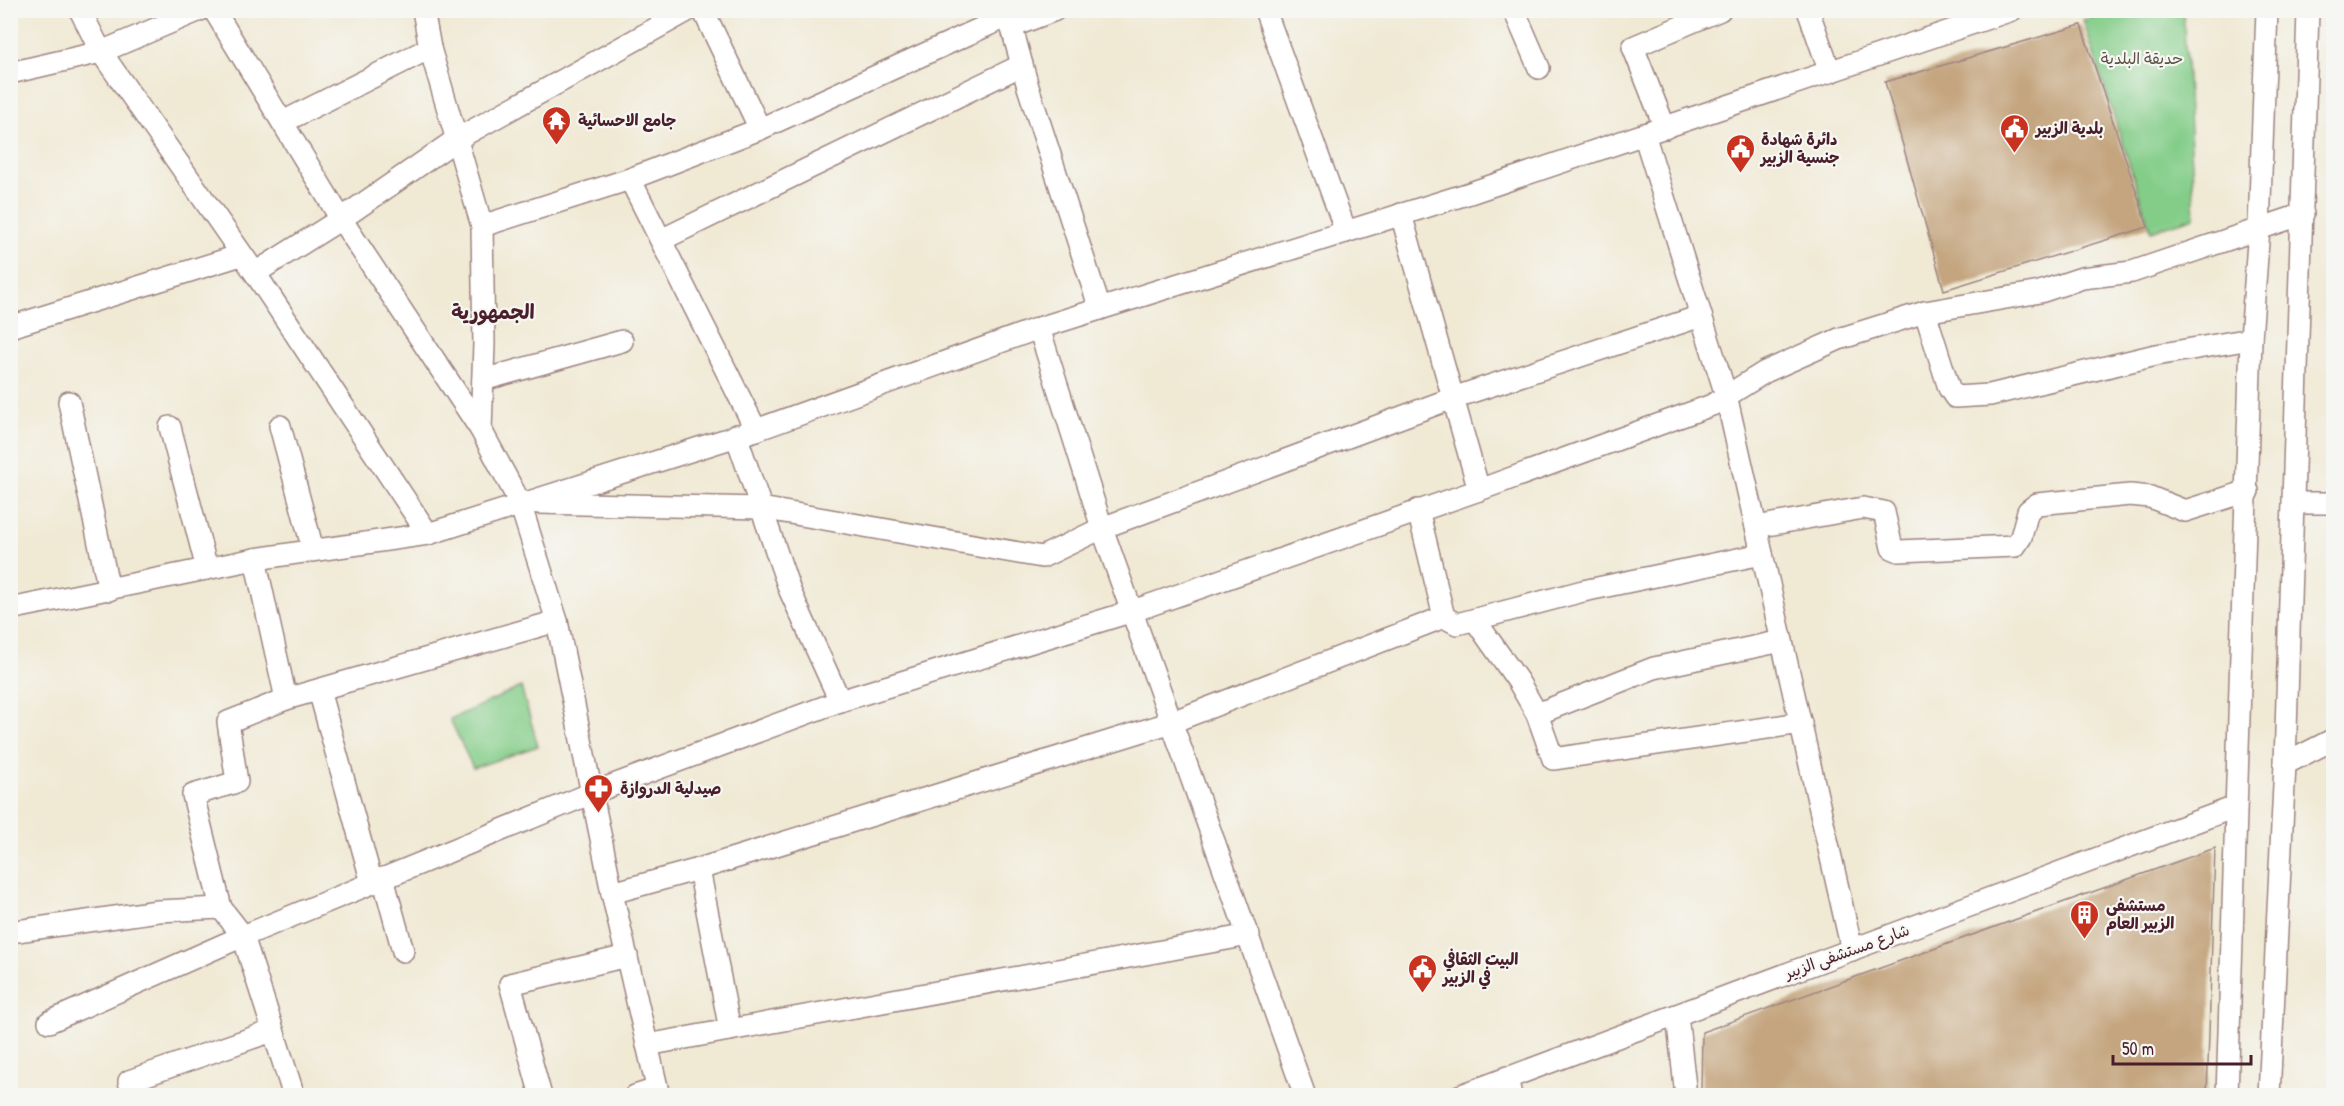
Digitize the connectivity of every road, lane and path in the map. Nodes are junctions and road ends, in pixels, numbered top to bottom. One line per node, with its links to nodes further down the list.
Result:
1 (80, 10): 18 (street)
2 (200, 10): 18 (street)
3 (214, 10): 23 (street)
4 (423, 10): 17 (street)
5 (689, 10): 27 (street)
6 (704, 10): 25 (street)
7 (1055, 10): 16 (street)
8 (1265, 10): 34 (street)
9 (1514, 10): 20 (street)
10 (1720, 10): 24 (street)
11 (1808, 10): 21 (street)
12 (2012, 10): 15 (street)
13 (2267, 10): 33 (street)
14 (2308, 10): 30 (street)
15 (1971, 17): 21 (street)
16 (1009, 18): 19 (street); 25 (street)
17 (430, 48): 23 (street); 27 (street)
18 (101, 52): 22 (street); 36 (street)
19 (1022, 65): 35 (street); 38 (street)
20 (1539, 68)
21 (1830, 72): 24 (street)
22 (10, 74)
23 (283, 122): 31 (street)
24 (1665, 128): 26 (street)
25 (760, 129): 28 (street)
26 (1644, 134): 29 (street); 40 (street)
27 (457, 139): 31 (street); 32 (street)
28 (630, 179): 32 (street); 35 (street)
29 (1401, 214): 34 (street); 47 (street)
30 (2303, 214): 33 (street); 56 (street)
31 (341, 219): 37 (street); 51 (street)
32 (482, 225): 45 (street)
33 (2259, 228): 39 (street); 43 (street)
34 (1346, 232): 38 (street)
35 (661, 240): 52 (street)
36 (241, 255): 37 (street); 41 (street)
37 (255, 273): 62 (street)
38 (1100, 309): 42 (street)
39 (1925, 312): 43 (street); 46 (street)
40 (1701, 316): 46 (street); 47 (street)
41 (10, 327)
42 (1040, 328): 52 (street); 61 (street)
43 (2251, 339): 54 (street)
44 (622, 341): 45 (street)
45 (483, 380): 51 (street)
46 (1726, 395): 53 (street); 60 (street)
47 (1453, 398): 53 (street); 61 (street)
48 (69, 402): 67 (street)
49 (280, 426): 63 (street)
50 (170, 427): 66 (street)
51 (481, 430): 55 (street)
52 (746, 432): 55 (street); 58 (street)
53 (1479, 490): 59 (street)
54 (2248, 491): 60 (street); 83 (street)
55 (520, 503): 58 (street); 62 (street); 72 (street)
56 (2294, 503): 57 (street); 81 (street)
57 (2334, 503)
58 (761, 507): 61 (street); 76 (street)
59 (1418, 510): 69 (street); 70 (street)
60 (1756, 527): 64 (street)
61 (1102, 528): 69 (street)
62 (428, 534): 63 (street)
63 (313, 550): 65 (street)
64 (1762, 554): 71 (street); 73 (street)
65 (255, 559): 66 (street); 75 (street)
66 (207, 569): 67 (street)
67 (109, 590): 68 (street)
68 (10, 609)
69 (1133, 611): 76 (street); 78 (street)
70 (1444, 617): 71 (street); 78 (street)
71 (1475, 620): 77 (street)
72 (557, 621): 74 (street); 82 (street)
73 (1782, 640): 77 (street); 79 (street)
74 (319, 690): 75 (street); 85 (street)
75 (286, 699): 87 (street)
76 (840, 701): 82 (street)
77 (1537, 714): 79 (street)
78 (1172, 722): 84 (street); 89 (street)
79 (1800, 723): 91 (street)
80 (2334, 739): 81 (street)
81 (2285, 764): 109 (street)
82 (592, 793): 85 (street); 86 (street)
83 (2235, 807): 91 (street, شارع مستشفى الزبير); 108 (street)
84 (699, 869): 86 (street); 96 (street)
85 (378, 881): 90 (street); 92 (street)
86 (612, 893): 93 (street)
87 (221, 908): 88 (street); 90 (street)
88 (10, 932)
89 (1249, 935): 96 (street); 106 (street)
90 (243, 936): 95 (street); 97 (street)
91 (1852, 950): 94 (street, شارع مستشفى الزبير)
92 (403, 951)
93 (627, 956): 98 (street); 104 (street)
94 (1677, 1015): 99 (street, شارع مستشفى الزبير); 107 (street)
95 (49, 1022)
96 (730, 1030): 98 (street)
97 (272, 1031): 102 (street); 103 (street)
98 (647, 1045): 100 (street)
99 (1509, 1086): 101 (street, شارع مستشفى الزبير)
100 (658, 1092): 105 (street)
101 (1471, 1093)
102 (133, 1095)
103 (294, 1095)
104 (541, 1095)
105 (635, 1095)
106 (1305, 1095)
107 (1686, 1095)
108 (2227, 1095)
109 (2269, 1095)

